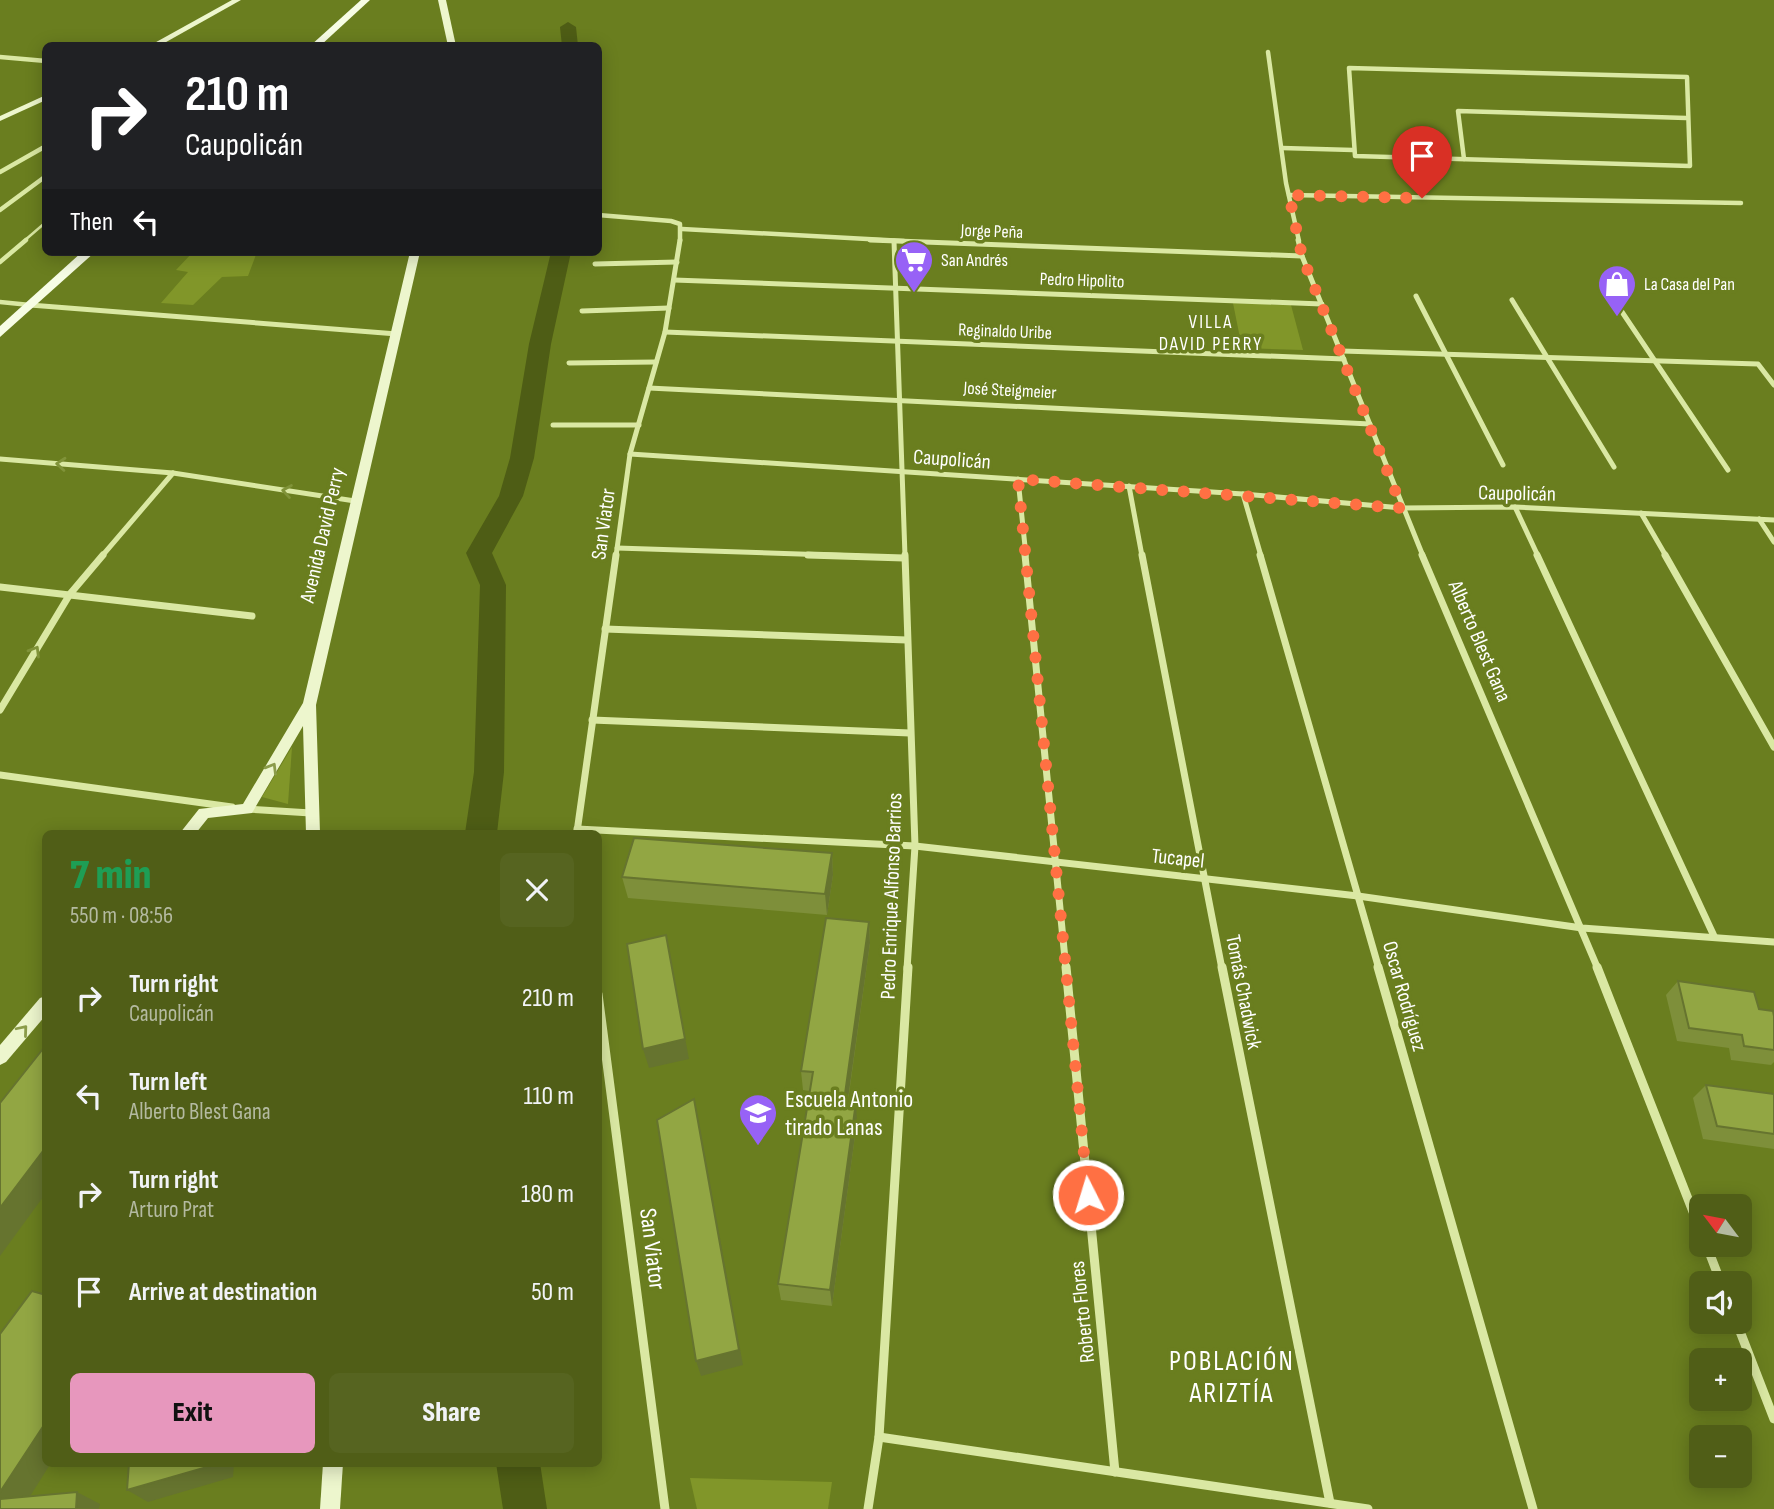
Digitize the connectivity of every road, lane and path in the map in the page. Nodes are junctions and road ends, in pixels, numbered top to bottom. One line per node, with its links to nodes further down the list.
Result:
1 (237, 0): 4 (main road)
2 (366, 0): 5 (main road)
3 (442, 0): 6 (main road)
4 (159, 42)
5 (317, 42)
6 (451, 42)
7 (1268, 52): 14 (street, Alberto Blest Gana)
8 (0, 57): 9 (street)
9 (42, 61)
10 (42, 99): 12 (main road)
11 (1686, 118): 15 (street); 16 (street); 16 (street)
12 (0, 119)
13 (42, 148): 17 (street)
14 (1282, 148): 15 (street); 19 (street, Alberto Blest Gana)
15 (1353, 150): 16 (street)
16 (1464, 159)
17 (0, 172)
18 (42, 179): 21 (street)
19 (1289, 195): 20 (street); 28 (street, Alberto Blest Gana)
20 (1741, 203)
21 (0, 210)
22 (602, 216): 24 (street, Jorge Peña)
23 (42, 225): 29 (lane)
24 (681, 227): 25 (street, Jorge Peña); 30 (street, San Viator)
25 (894, 242): 28 (street, Jorge Peña); 33 (street, Pedro Enrique Alfonso Barrios)
26 (85, 256): 39 (main road)
27 (414, 256): 44 (main road, Avenida David Perry)
28 (1302, 256): 38 (street, Alberto Blest Gana)
29 (0, 262)
30 (677, 262): 31 (street); 32 (street, San Viator)
31 (595, 264)
32 (674, 280): 33 (street, Pedro Hipolito); 40 (street, San Viator)
33 (895, 287): 38 (street, Pedro Hipolito); 45 (street, Pedro Enrique Alfonso Barrios)
34 (1416, 296): 47 (street)
35 (1512, 300): 48 (street)
36 (0, 302): 39 (lane)
37 (1616, 303): 50 (street)
38 (1322, 304): 46 (street, Alberto Blest Gana)
39 (30, 305): 43 (main road); 44 (street)
40 (669, 308): 41 (street); 42 (street, San Viator)
41 (582, 311)
42 (665, 332): 45 (street, Reginaldo Uribe); 51 (street, San Viator)
43 (0, 333)
44 (397, 334): 69 (main road, Avenida David Perry)
45 (897, 340): 49 (street, Reginaldo Uribe); 55 (street, Pedro Enrique Alfonso Barrios)
46 (1342, 351): 47 (street); 49 (street, Alberto Blest Gana)
47 (1446, 355): 48 (street); 61 (street)
48 (1547, 357): 50 (street); 62 (street)
49 (1344, 359): 56 (street, Alberto Blest Gana)
50 (1657, 361): 53 (street); 63 (street)
51 (656, 362): 52 (street); 54 (street, San Viator)
52 (569, 363)
53 (1774, 385)
54 (649, 388): 55 (street, José Steigmeier); 58 (street, San Viator)
55 (898, 398): 56 (street, José Steigmeier); 64 (street, Pedro Enrique Alfonso Barrios)
56 (1370, 424): 71 (street, Alberto Blest Gana)
57 (553, 425): 58 (street)
58 (639, 425): 59 (street, San Viator)
59 (630, 454): 64 (street, Caupolicán); 76 (street, San Viator)
60 (0, 459): 65 (street, one-way to 60)
61 (1503, 465)
62 (1614, 467)
63 (1728, 470)
64 (901, 471): 66 (street, Caupolicán); 77 (street, Pedro Enrique Alfonso Barrios)
65 (173, 473): 69 (street, one-way to 65); 79 (street)
66 (1018, 479): 67 (street, Caupolicán); 96 (street, Roberto Flores)
67 (1129, 486): 68 (street, Caupolicán); 97 (street, Tomás Chadwick)
68 (1243, 494): 71 (street, Caupolicán); 98 (street, Oscar Rodríguez)
69 (355, 501): 83 (main road, Avenida David Perry)
70 (1515, 507): 71 (street, Caupolicán); 72 (street, Caupolicán); 100 (street)
71 (1402, 508): 99 (street, Alberto Blest Gana)
72 (1641, 513): 73 (street, Caupolicán); 87 (street)
73 (1759, 519): 74 (street, Caupolicán); 75 (street)
74 (1774, 520)
75 (1774, 542)
76 (617, 548): 77 (street); 81 (street, San Viator)
77 (904, 558): 82 (street, Pedro Enrique Alfonso Barrios)
78 (0, 587): 79 (street)
79 (70, 594): 80 (street); 84 (street, one-way to 79)
80 (252, 616)
81 (606, 629): 82 (street); 85 (street, San Viator)
82 (907, 640): 86 (street, Pedro Enrique Alfonso Barrios)
83 (309, 705): 89 (main road, one-way to 83); 90 (main road, Avenida David Perry)
84 (0, 710)
85 (592, 720): 86 (street); 93 (street, San Viator)
86 (910, 733): 95 (street, Pedro Enrique Alfonso Barrios)
87 (1774, 747)
88 (0, 775): 89 (street)
89 (247, 809): 90 (street); 91 (main road)
90 (311, 813): 92 (main road, Avenida David Perry)
91 (190, 830)
92 (313, 830)
93 (577, 830)
94 (602, 832): 95 (street, Tucapel)
95 (915, 846): 96 (street, Tucapel); 108 (street, Pedro Enrique Alfonso Barrios)
96 (1056, 862): 97 (street, Tucapel); 110 (street, Roberto Flores)
97 (1204, 878): 98 (street, Tucapel); 111 (street, Tomás Chadwick)
98 (1358, 896): 99 (street, Tucapel); 116 (street, Oscar Rodríguez)
99 (1582, 928): 100 (street, Tucapel); 105 (street, Alberto Blest Gana)
100 (1714, 936): 101 (street, Tucapel)
101 (1774, 942)
102 (42, 1008): 104 (main road, one-way to 102)
103 (602, 1024): 113 (street, San Viator)
104 (0, 1058)
105 (1689, 1201)
106 (1741, 1334): 107 (street)
107 (1774, 1419)
108 (880, 1437): 110 (street); 114 (street, Pedro Enrique Alfonso Barrios)
109 (333, 1467): 112 (main road)
110 (1115, 1472): 111 (street)
111 (1330, 1503): 115 (street)
112 (330, 1509)
113 (666, 1509)
114 (867, 1509)
115 (1368, 1509)
116 (1533, 1509)

